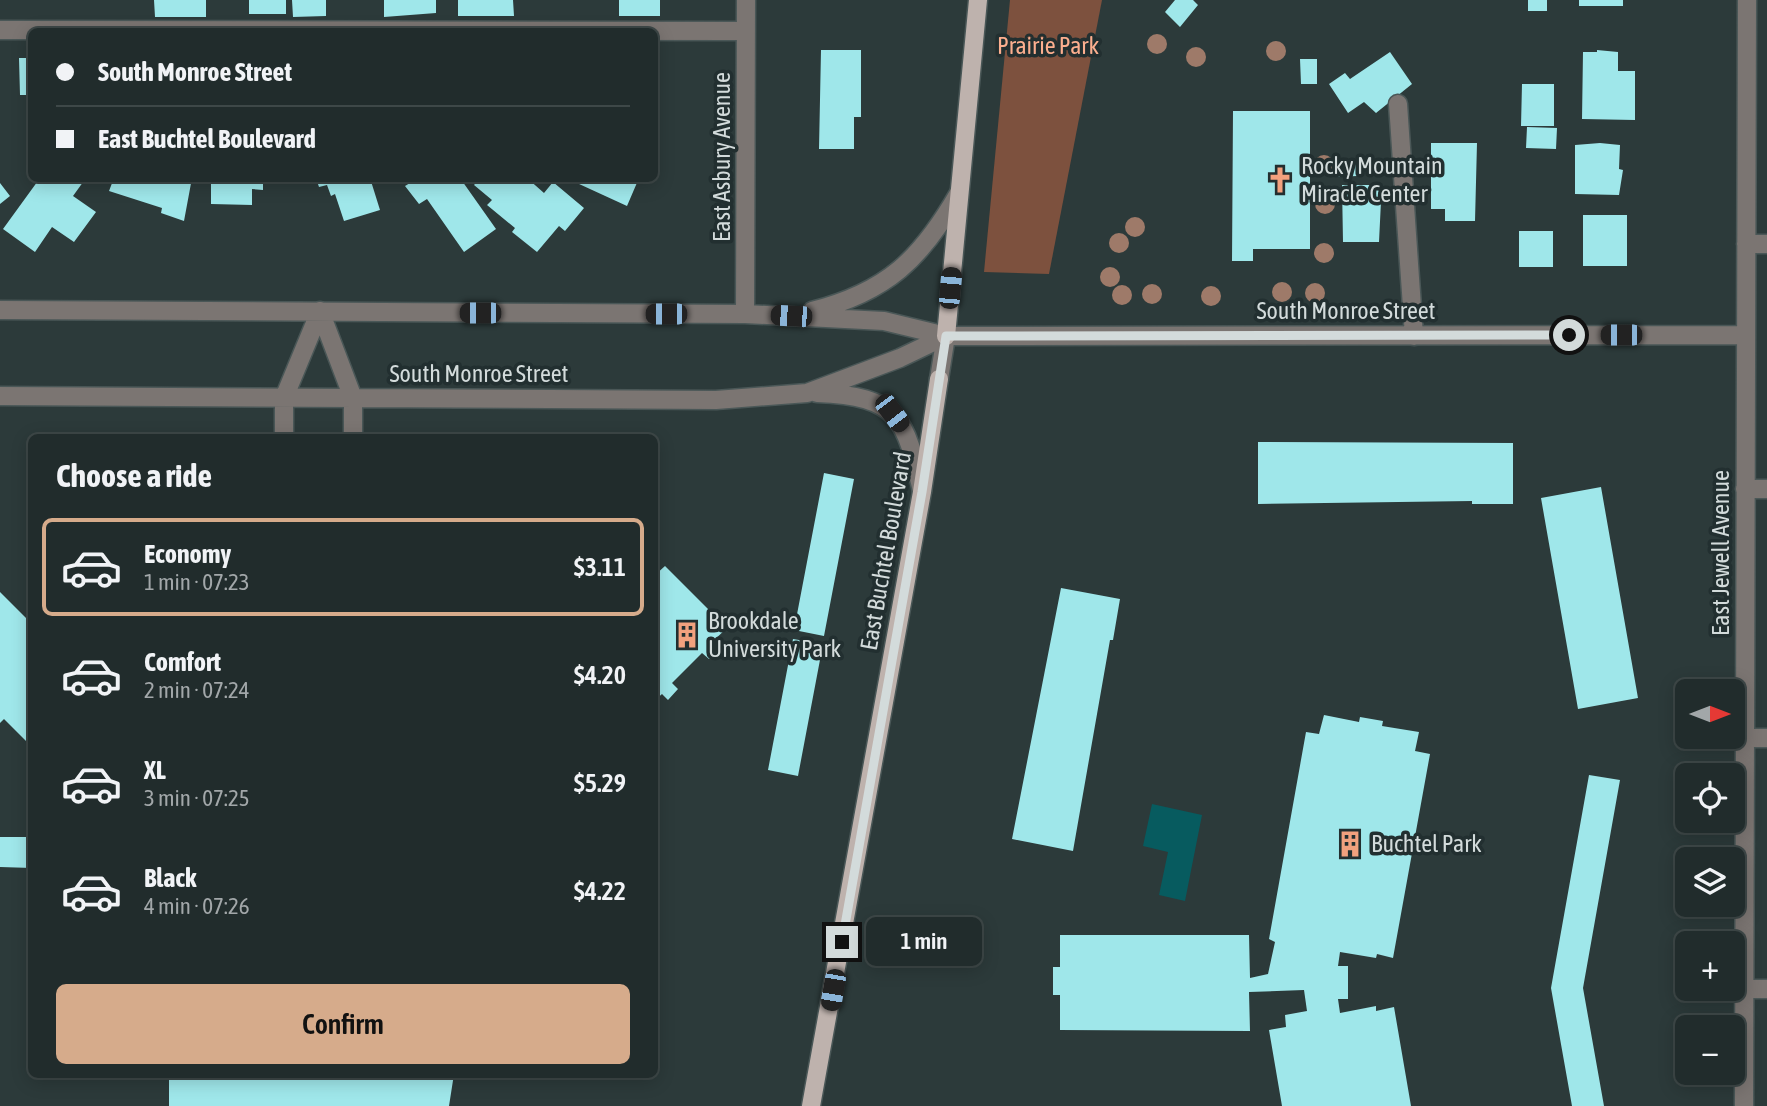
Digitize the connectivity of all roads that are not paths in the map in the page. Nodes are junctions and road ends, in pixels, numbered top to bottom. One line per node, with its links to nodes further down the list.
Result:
1 (747, 0): 7 (street, East Asbury Avenue)
2 (978, 0): 9 (main road, East Buchtel Boulevard)
3 (1747, 0): 10 (street, East Jewell Avenue)
4 (0, 30): 5 (street)
5 (28, 30)
6 (658, 31): 7 (street)
7 (747, 31): 14 (street, East Asbury Avenue)
8 (1398, 104): 18 (street)
9 (959, 193): 15 (street); 17 (main road, East Buchtel Boulevard)
10 (1746, 244): 11 (street); 16 (street, East Jewell Avenue)
11 (1767, 244)
12 (0, 310): 13 (street, South Monroe Street)
13 (320, 311): 14 (street, South Monroe Street); 22 (street); 23 (street)
14 (745, 314): 15 (street, South Monroe Street)
15 (791, 316): 17 (street, South Monroe Street)
16 (1746, 335): 18 (street, South Monroe Street); 26 (street, East Jewell Avenue)
17 (946, 336): 18 (street, South Monroe Street); 19 (street, East Buchtel Boulevard); 20 (street, South Monroe Street)
18 (1414, 336)
19 (939, 379): 28 (main road, East Buchtel Boulevard)
20 (807, 393): 23 (street, South Monroe Street); 28 (street)
21 (0, 396): 22 (street, South Monroe Street)
22 (284, 398): 23 (street, South Monroe Street); 24 (street)
23 (353, 398): 25 (street)
24 (284, 434)
25 (353, 434)
26 (1745, 489): 27 (street); 29 (street, East Jewell Avenue)
27 (1767, 489)
28 (922, 492): 37 (main road, East Buchtel Boulevard)
29 (1745, 679)
30 (1745, 738): 31 (street)
31 (1767, 738)
32 (1745, 749): 33 (street, East Jewell Avenue)
33 (1744, 931)
34 (1745, 989): 35 (street)
35 (1767, 989)
36 (1744, 1001): 38 (street, East Jewell Avenue)
37 (811, 1106)
38 (1744, 1106)

